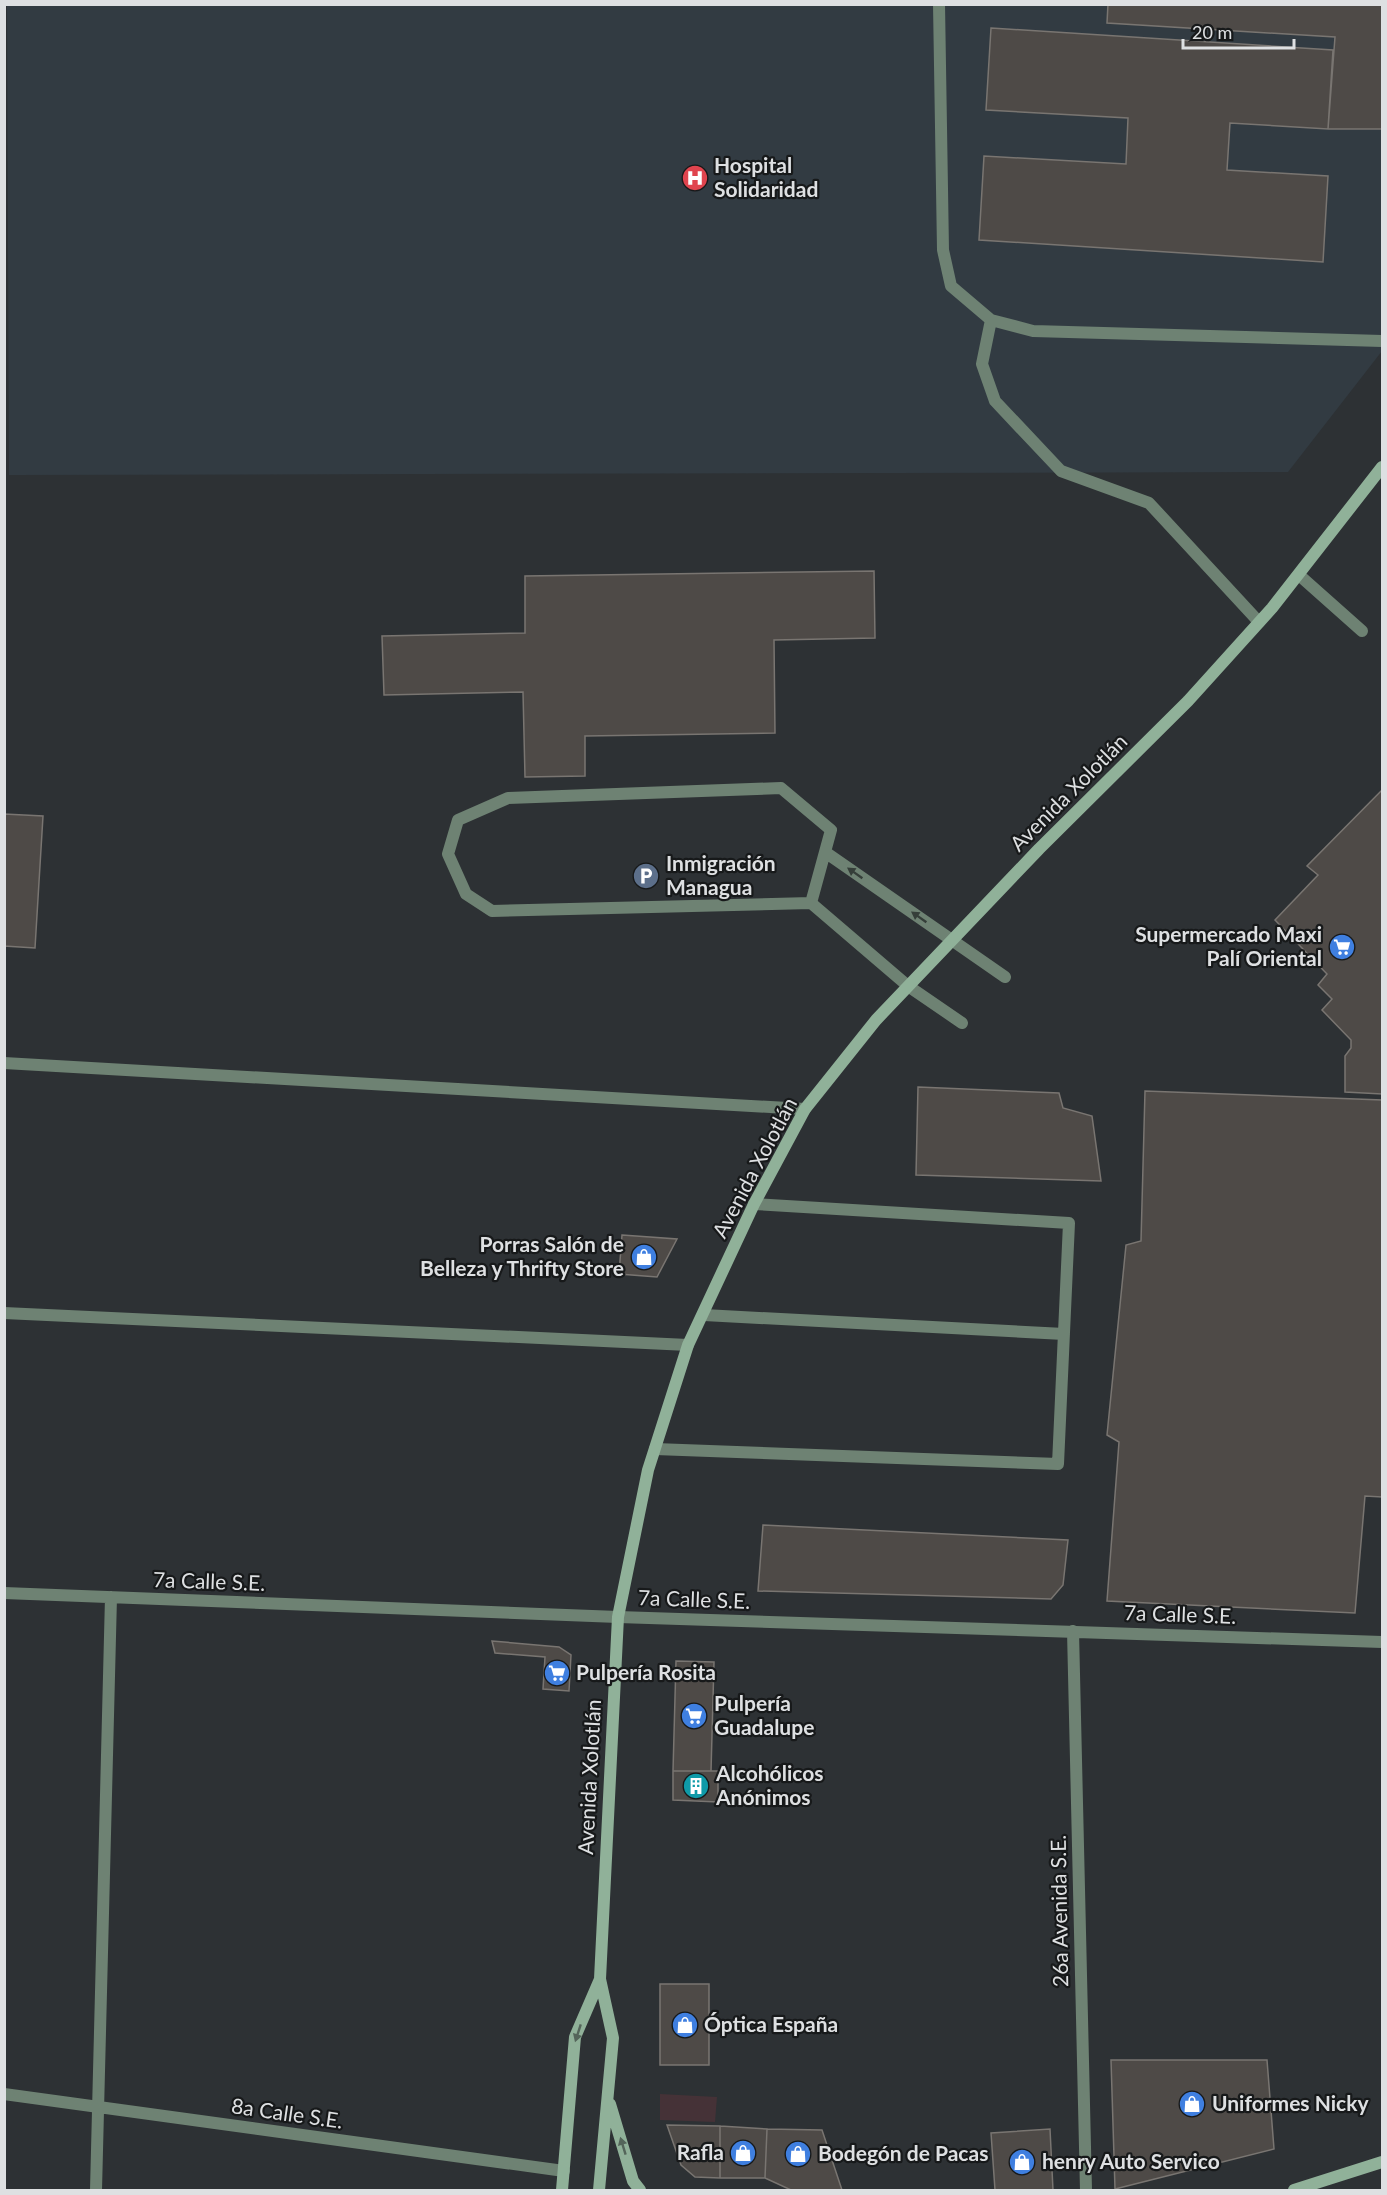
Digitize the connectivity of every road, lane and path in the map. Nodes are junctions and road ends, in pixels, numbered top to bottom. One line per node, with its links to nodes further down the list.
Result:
1 (939, 4): 2 (street)
2 (992, 320): 3 (street); 6 (street)
3 (1383, 341)
4 (1383, 467): 5 (main road, Avenida Xolotlán)
5 (1299, 575): 6 (main road, Avenida Xolotlán); 7 (street)
6 (1259, 622): 10 (main road, Avenida Xolotlán)
7 (1362, 631)
8 (825, 852): 9 (street); 9 (street); 10 (street, one-way to 8)
9 (812, 903): 12 (street)
10 (952, 940): 11 (street); 12 (main road, Avenida Xolotlán)
11 (1005, 977)
12 (908, 986): 13 (street); 15 (main road, Avenida Xolotlán)
13 (962, 1023)
14 (4, 1063): 15 (street)
15 (806, 1109): 16 (main road, Avenida Xolotlán)
16 (754, 1204): 18 (main road, Avenida Xolotlán); 19 (street)
17 (4, 1313): 20 (street)
18 (704, 1315): 19 (street); 20 (main road, Avenida Xolotlán)
19 (1064, 1334): 21 (street)
20 (688, 1345): 21 (main road, Avenida Xolotlán)
21 (655, 1449): 24 (main road, Avenida Xolotlán)
22 (4, 1593): 23 (street, 7a Calle S.E.)
23 (111, 1597): 24 (street, 7a Calle S.E.); 30 (street)
24 (618, 1617): 25 (street, 7a Calle S.E.); 27 (main road, Avenida Xolotlán)
25 (1073, 1631): 26 (street, 7a Calle S.E.); 38 (street, 26a Avenida S.E.)
26 (1383, 1642)
27 (600, 1979): 29 (main road, Avenida Xolotlán); 32 (main road, Avenida Xolotlán, one-way to 32)
28 (4, 2094): 30 (street, 8a Calle S.E.)
29 (609, 2100): 36 (main road, Avenida Xolotlán); 37 (main road, one-way to 29)
30 (99, 2108): 32 (street, 8a Calle S.E.); 34 (street)
31 (1383, 2162): 33 (main road)
32 (564, 2171): 35 (main road, Avenida Xolotlán)
33 (1322, 2187): 39 (main road)
34 (96, 2190)
35 (562, 2190)
36 (599, 2190)
37 (640, 2190)
38 (1086, 2190)
39 (1294, 2190)

